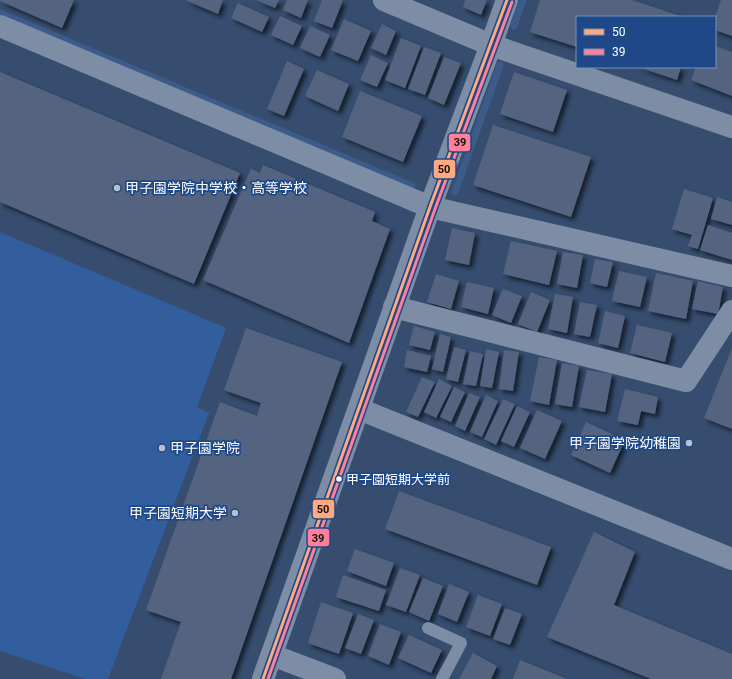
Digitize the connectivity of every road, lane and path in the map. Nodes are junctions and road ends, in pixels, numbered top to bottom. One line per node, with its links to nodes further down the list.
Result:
1 (384, 0): 4 (street)
2 (507, 0): 4 (street)
3 (0, 26): 6 (street)
4 (491, 44): 5 (street); 6 (street)
5 (732, 127)
6 (430, 206): 7 (street); 8 (street)
7 (732, 276)
8 (394, 307): 9 (street); 10 (street)
9 (732, 311)
10 (359, 409): 11 (street); 13 (street)
11 (732, 559)
12 (428, 628): 16 (lane)
13 (272, 655): 14 (street); 15 (street)
14 (263, 679)
15 (335, 679)
16 (442, 679)

